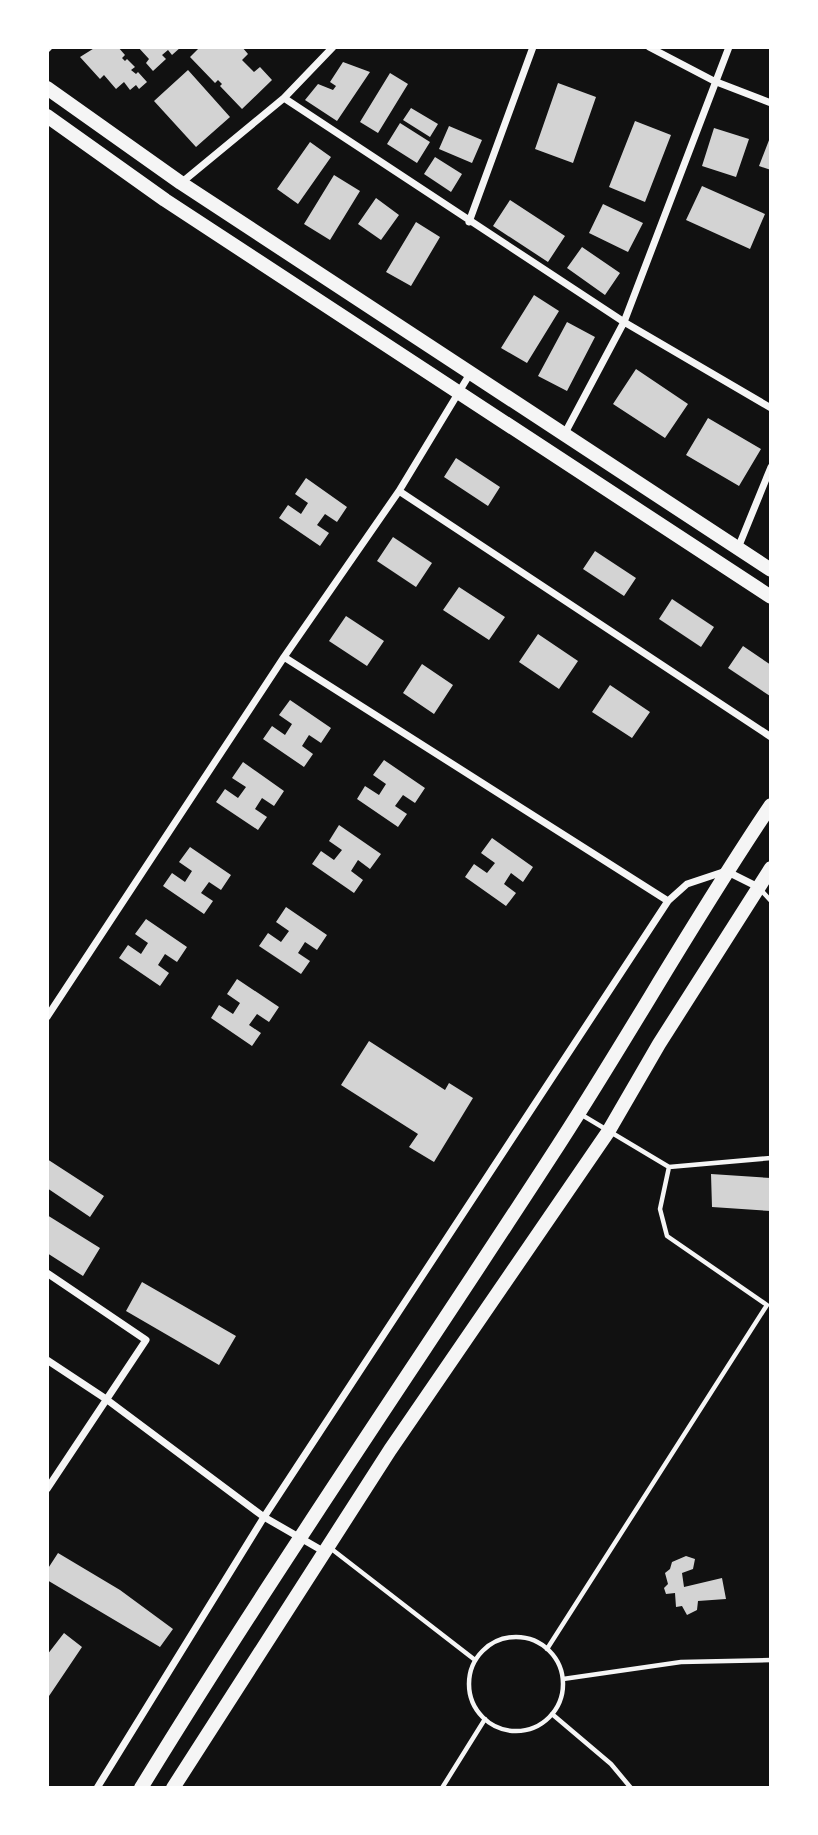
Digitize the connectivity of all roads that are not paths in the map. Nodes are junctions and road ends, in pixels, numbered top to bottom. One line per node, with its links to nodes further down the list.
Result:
1 (333, 47): 7 (street)
2 (533, 47): 11 (street)
3 (649, 47): 5 (street)
4 (729, 47): 5 (street)
5 (715, 81): 8 (street); 12 (street)
6 (47, 88): 10 (main road)
7 (284, 98): 10 (street); 11 (street)
8 (771, 103)
9 (47, 116): 14 (main road)
10 (181, 183): 13 (main road)
11 (469, 222): 12 (street)
12 (624, 321): 15 (street); 16 (street)
13 (472, 372): 14 (street); 16 (main road)
14 (461, 391): 18 (street); 21 (main road)
15 (771, 408)
16 (565, 433): 19 (main road)
17 (771, 467): 19 (street)
18 (399, 491): 22 (street); 23 (street)
19 (738, 548): 20 (main road)
20 (771, 570)
21 (771, 597)
22 (284, 657): 28 (street); 30 (street)
23 (771, 737)
24 (771, 805): 26 (main road)
25 (771, 868): 27 (main road)
26 (726, 871): 27 (street); 28 (street); 31 (main road)
27 (759, 888): 29 (lane); 32 (main road)
28 (668, 901): 40 (street)
29 (771, 901)
30 (47, 1017)
31 (579, 1113): 32 (lane); 41 (main road)
32 (608, 1132): 34 (lane); 42 (main road)
33 (771, 1157): 34 (lane)
34 (670, 1167): 36 (lane)
35 (47, 1273): 38 (street)
36 (769, 1306): 43 (lane)
37 (47, 1360): 38 (street)
38 (106, 1399): 39 (street); 40 (street)
39 (47, 1489)
40 (264, 1517): 41 (street); 49 (street)
41 (300, 1538): 42 (street); 50 (main road)
42 (325, 1549): 44 (lane); 51 (main road)
43 (547, 1648): 44 (lane); 46 (lane)
44 (475, 1660): 48 (lane)
45 (771, 1660): 46 (lane)
46 (563, 1679): 47 (lane)
47 (552, 1714): 48 (lane); 53 (lane)
48 (485, 1719): 52 (lane)
49 (97, 1788)
50 (141, 1788)
51 (173, 1788)
52 (442, 1788)
53 (631, 1788)

